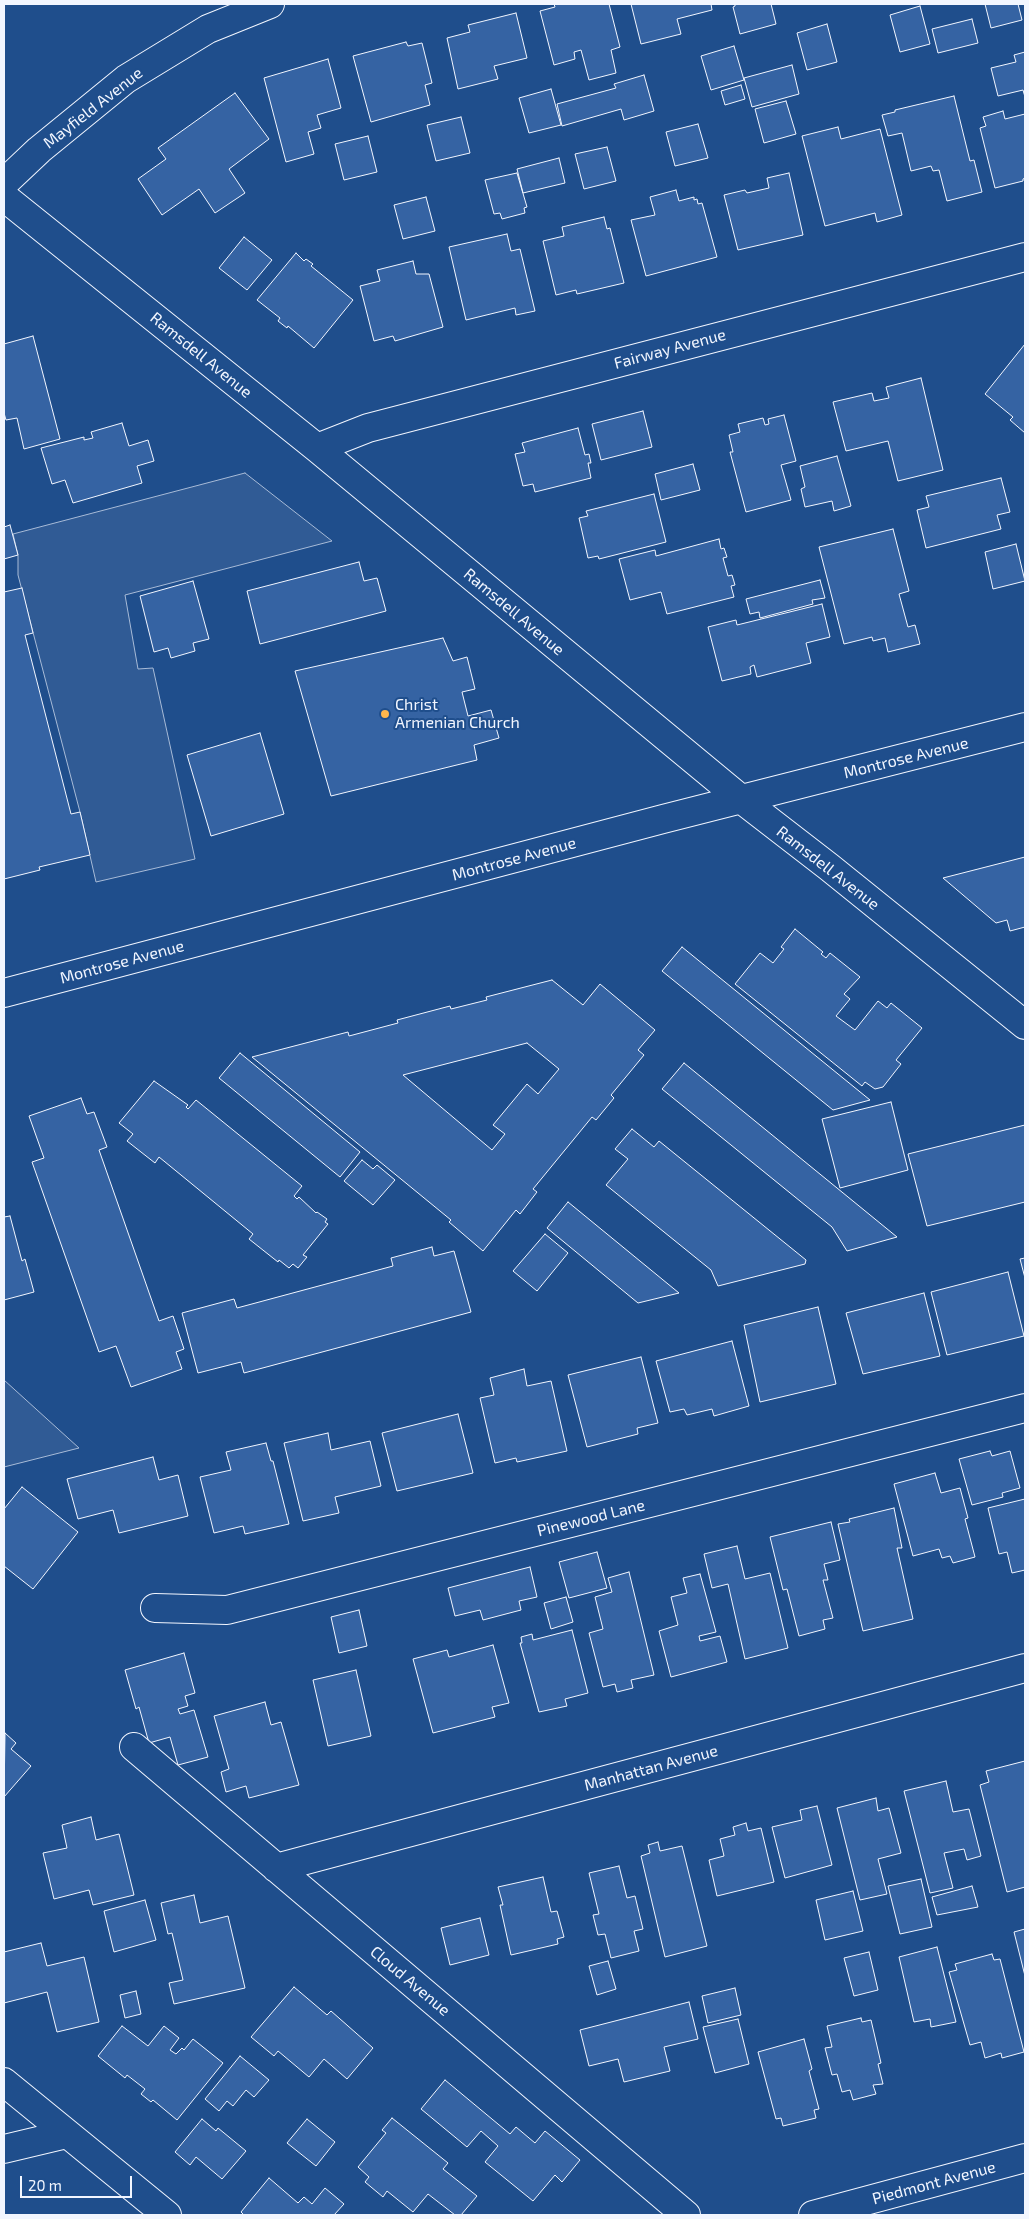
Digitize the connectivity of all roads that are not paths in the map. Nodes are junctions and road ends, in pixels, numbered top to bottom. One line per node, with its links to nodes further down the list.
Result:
1 (270, 4): 2 (street, Mayfield Avenue)
2 (4, 184)
3 (4, 197): 5 (street, Ramsdell Avenue)
4 (1025, 257): 5 (street, Fairway Avenue)
5 (317, 448): 7 (street, Ramsdell Avenue)
6 (1025, 727): 7 (street, Montrose Avenue)
7 (741, 799): 8 (street, Montrose Avenue); 9 (street, Ramsdell Avenue)
8 (4, 993)
9 (1025, 1025)
10 (1025, 1408): 11 (street, Pinewood Lane)
11 (155, 1608)
12 (1025, 1668): 14 (street, Manhattan Avenue)
13 (134, 1747): 14 (street, Cloud Avenue)
14 (276, 1868): 20 (street, Cloud Avenue)
15 (4, 2082): 16 (street)
16 (67, 2134): 17 (street); 19 (street)
17 (4, 2149)
18 (1025, 2158): 21 (street, Piedmont Avenue)
19 (167, 2215)
20 (686, 2215)
21 (813, 2215)

